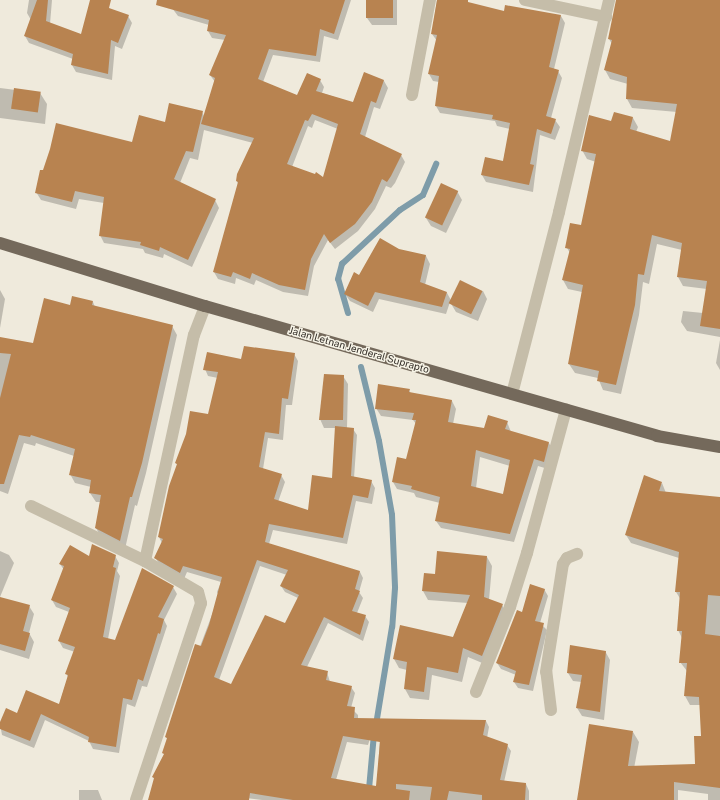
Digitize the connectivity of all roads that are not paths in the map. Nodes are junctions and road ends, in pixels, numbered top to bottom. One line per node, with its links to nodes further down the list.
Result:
1 (430, 0): 5 (street)
2 (525, 0): 4 (street)
3 (609, 0): 4 (street)
4 (606, 17): 8 (street)
5 (412, 95)
6 (0, 243): 7 (main road, Jalan Letnan Jenderal Suprapto)
7 (206, 306): 8 (main road, Jalan Letnan Jenderal Suprapto); 13 (street)
8 (512, 394): 9 (main road, Jalan Letnan Jenderal Suprapto)
9 (566, 409): 10 (main road, Jalan Letnan Jenderal Suprapto); 14 (street)
10 (720, 447)
11 (31, 506): 13 (street)
12 (577, 554): 15 (street)
13 (145, 562): 16 (street)
14 (476, 692)
15 (551, 710)
16 (136, 800)

